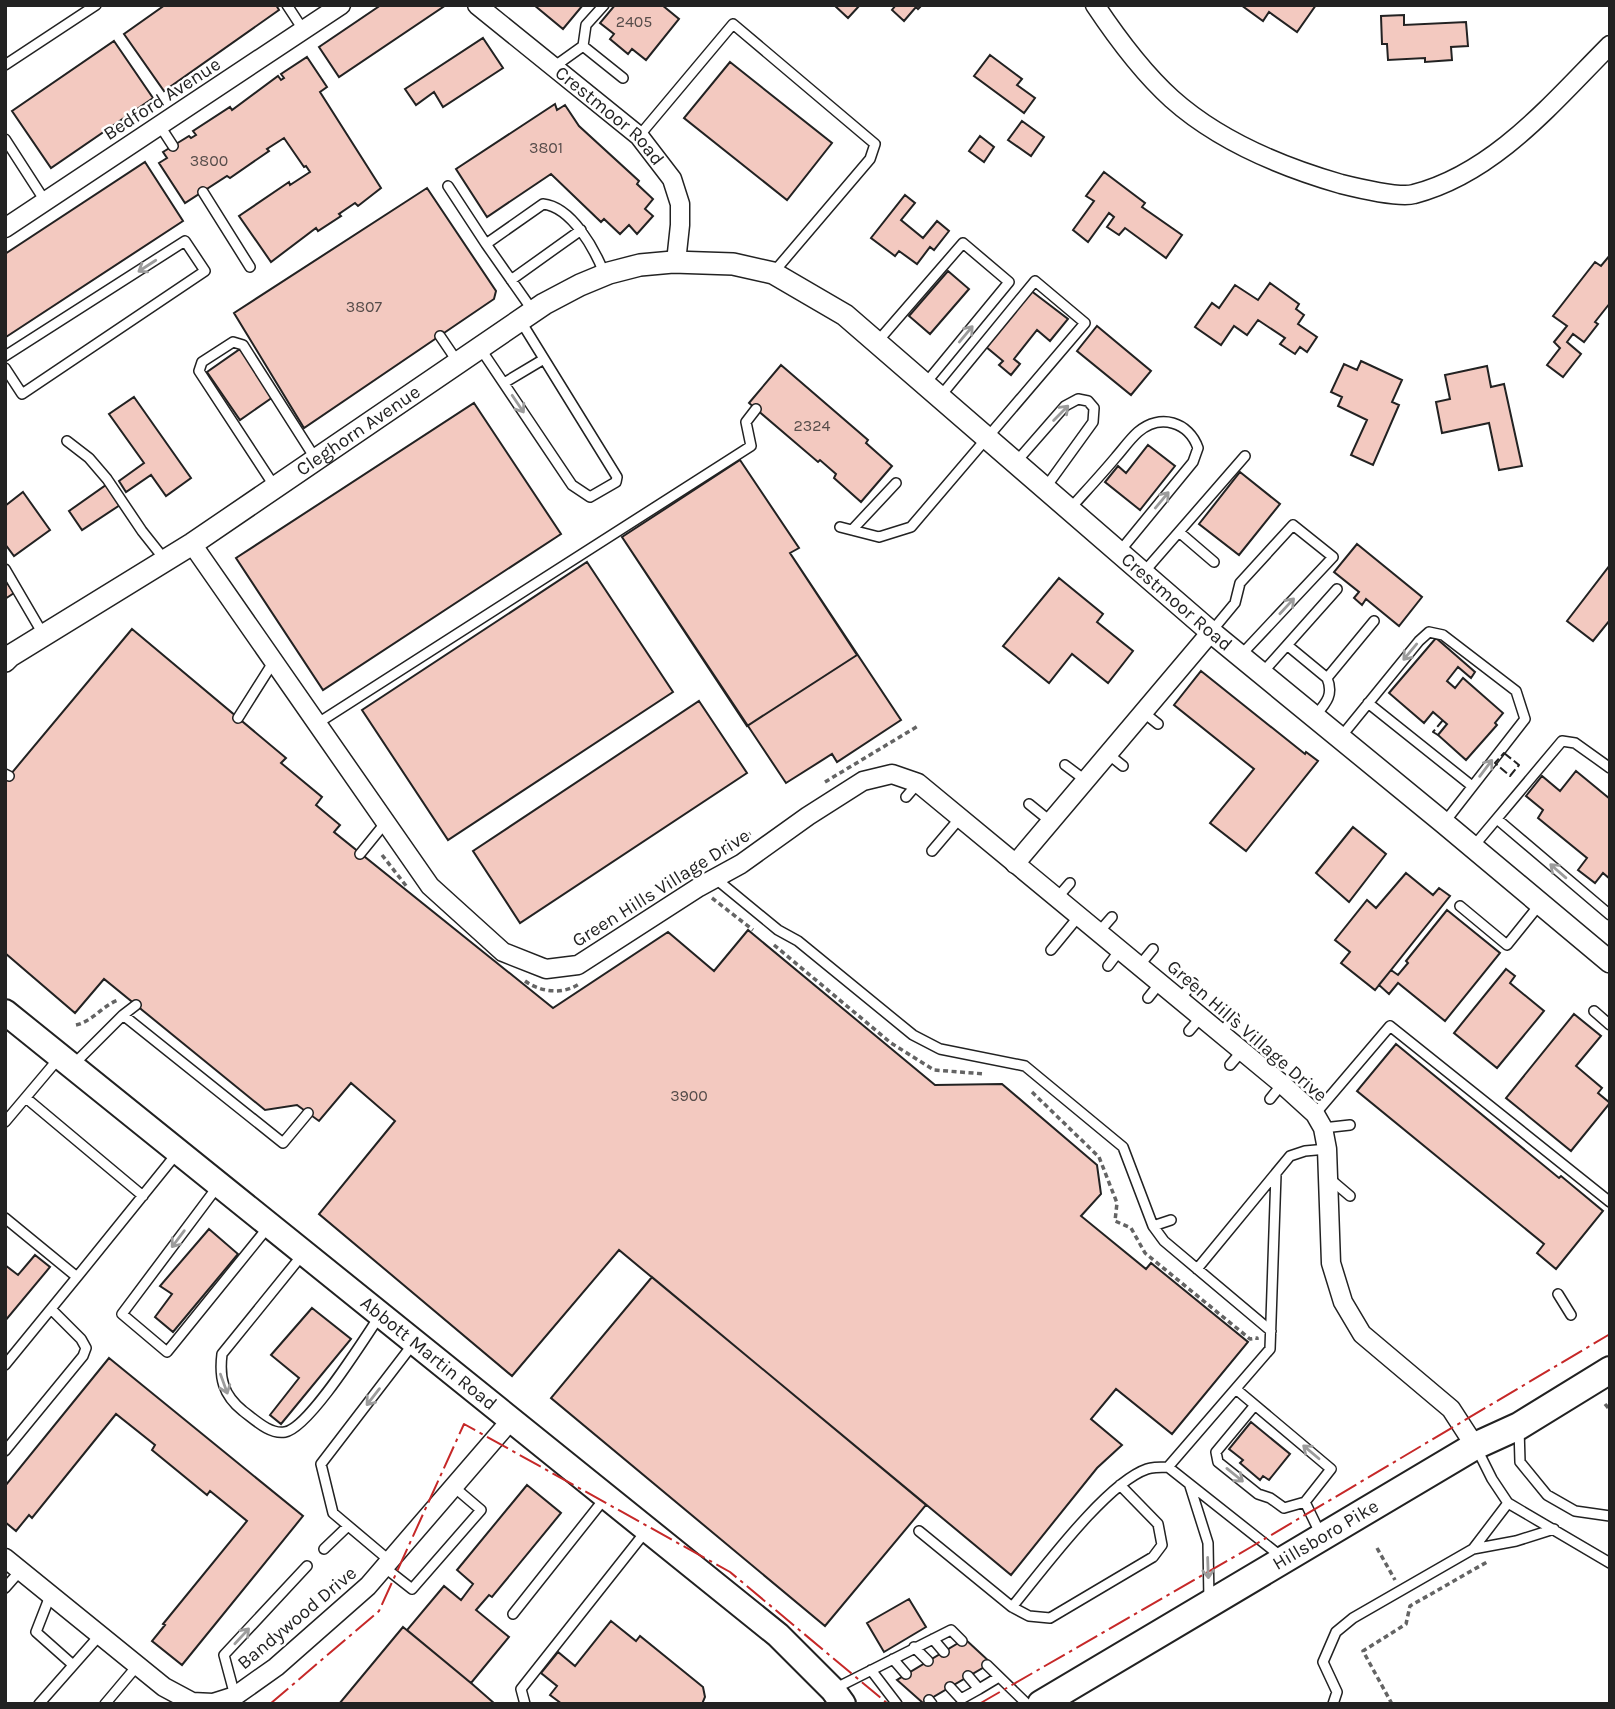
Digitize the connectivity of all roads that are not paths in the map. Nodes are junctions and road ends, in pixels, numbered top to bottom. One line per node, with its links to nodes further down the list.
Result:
1 (96, 5): 10 (lane)
2 (287, 5): 7 (lane)
3 (341, 5): 7 (street, Bedford Avenue)
4 (477, 5): 11 (street, Crestmoor Road)
5 (604, 5): 9 (lane)
6 (1095, 5): 8 (street)
7 (303, 31): 13 (street, Bedford Avenue)
8 (1610, 45)
9 (583, 46): 11 (lane); 12 (lane)
10 (5, 65)
11 (555, 66): 14 (street, Crestmoor Road)
12 (623, 78)
13 (160, 126): 16 (lane); 19 (street, Bedford Avenue)
14 (639, 135): 23 (street, Crestmoor Road); 26 (lane)
15 (5, 139): 19 (lane)
16 (173, 146)
17 (448, 186): 22 (lane)
18 (203, 192): 25 (lane)
19 (45, 201): 20 (street, Bedford Avenue)
20 (5, 228)
21 (581, 230): 22 (lane); 27 (lane); 28 (lane)
22 (486, 244): 28 (lane)
23 (676, 262): 24 (street, Cleghorn Avenue); 27 (street, Cleghorn Avenue)
24 (733, 264): 26 (street, Crestmoor Road)
25 (250, 267)
26 (773, 273): 31 (street, Crestmoor Road)
27 (605, 275): 29 (street, Cleghorn Avenue)
28 (511, 280): 29 (lane)
29 (526, 316): 32 (street, Cleghorn Avenue); 34 (lane)
30 (440, 336): 35 (lane)
31 (878, 341): 38 (street, Crestmoor Road); 38 (lane, one-way to 31)
32 (480, 348): 35 (street, Cleghorn Avenue); 37 (lane)
33 (5, 356): 36 (lane, one-way to 33)
34 (544, 359): 37 (lane); 37 (lane, one-way to 34)
35 (458, 362): 43 (street, Cleghorn Avenue)
36 (5, 368)
37 (504, 383)
38 (932, 392): 40 (street, Crestmoor Road); 40 (lane)
39 (756, 409): 72 (lane)
40 (987, 440): 44 (street, Crestmoor Road); 50 (lane)
41 (66, 441): 54 (lane)
42 (1245, 456): 51 (lane)
43 (316, 460): 46 (street, Cleghorn Avenue); 46 (lane)
44 (1015, 463): 47 (street, Crestmoor Road); 47 (lane, one-way to 47)
45 (896, 483): 50 (lane)
46 (275, 487): 52 (street, Cleghorn Avenue)
47 (1045, 489): 48 (street, Crestmoor Road)
48 (1069, 510): 53 (street, Crestmoor Road); 53 (lane, one-way to 48)
49 (840, 527): 50 (lane)
50 (852, 530)
51 (1179, 532): 55 (lane); 57 (lane)
52 (192, 544): 54 (street, Cleghorn Avenue); 65 (street, Green Hills Village Drive)
53 (1119, 553): 57 (street, Crestmoor Road)
54 (165, 560): 61 (street, Cleghorn Avenue)
55 (1214, 562)
56 (5, 569): 61 (lane)
57 (1143, 574): 60 (street, Crestmoor Road)
58 (1337, 589): 62 (lane)
59 (1374, 621): 67 (lane)
60 (1211, 632): 63 (street, Crestmoor Road); 63 (lane, one-way to 60); 69 (street)
61 (44, 635): 64 (street, Cleghorn Avenue)
62 (1287, 645): 66 (lane); 67 (lane)
63 (1240, 656): 66 (street, Crestmoor Road)
64 (7, 658)
65 (274, 661): 71 (lane); 72 (street, Green Hills Village Drive)
66 (1261, 673): 70 (street, Crestmoor Road)
67 (1327, 678): 70 (lane)
68 (1368, 703): 74 (lane); 81 (lane); 81 (lane, one-way to 68)
69 (1143, 712): 73 (lane); 75 (street)
70 (1314, 717): 74 (street, Crestmoor Road)
71 (238, 718)
72 (318, 723): 86 (street, Green Hills Village Drive)
73 (1158, 724)
74 (1340, 738): 88 (street, Crestmoor Road)
75 (1108, 754): 77 (lane); 79 (street)
76 (1065, 765): 79 (lane)
77 (1123, 766)
78 (1610, 768): 85 (lane)
79 (1085, 780): 87 (street)
80 (918, 783): 82 (lane); 84 (street, Green Hills Village Drive); 93 (street, Green Hills Village Drive)
81 (1472, 786): 88 (lane)
82 (906, 797)
83 (1029, 804): 87 (lane)
84 (960, 818): 90 (lane); 92 (street, Green Hills Village Drive)
85 (1497, 818): 89 (lane); 98 (lane, one-way to 85)
86 (386, 821): 91 (lane); 93 (street, Green Hills Village Drive)
87 (1051, 821): 92 (street)
88 (1444, 823): 89 (street, Crestmoor Road)
89 (1473, 848): 96 (street, Crestmoor Road)
90 (932, 851)
91 (360, 853)
92 (1015, 864): 95 (street, Green Hills Village Drive)
93 (716, 879): 142 (lane)
94 (1070, 883): 95 (lane)
95 (1057, 898): 99 (street, Green Hills Village Drive)
96 (1540, 904): 97 (lane); 105 (street, Crestmoor Road)
97 (1460, 906)
98 (1610, 915)
99 (1079, 916): 101 (street, Green Hills Village Drive); 103 (lane)
100 (1112, 917): 101 (lane)
101 (1098, 933): 104 (street, Green Hills Village Drive)
102 (1153, 949): 107 (lane)
103 (1051, 950)
104 (1120, 950): 106 (lane); 107 (street, Green Hills Village Drive)
105 (1610, 962)
106 (1108, 966)
107 (1139, 966): 108 (street, Green Hills Village Drive)
108 (1160, 983): 110 (lane); 111 (street, Green Hills Village Drive)
109 (1193, 983): 111 (lane)
110 (1148, 998)
111 (1180, 999): 116 (street, Green Hills Village Drive)
112 (136, 1004): 115 (lane)
113 (1594, 1011): 118 (lane)
114 (5, 1012): 122 (main road, Abbott Martin Road)
115 (123, 1015): 122 (lane); 127 (lane)
116 (1201, 1017): 119 (lane); 120 (street, Green Hills Village Drive)
117 (1234, 1017): 120 (lane)
118 (1610, 1025)
119 (1189, 1031)
120 (1221, 1033): 121 (street, Green Hills Village Drive)
121 (1242, 1051): 123 (lane); 124 (street, Green Hills Village Drive)
122 (66, 1061): 125 (lane); 132 (main road, Abbott Martin Road)
123 (1230, 1065)
124 (1282, 1084): 126 (lane); 128 (street, Green Hills Village Drive)
125 (26, 1098): 129 (lane); 136 (lane)
126 (1270, 1099)
127 (308, 1113)
128 (1319, 1121): 130 (lane); 131 (street, Green Hills Village Drive); 138 (lane)
129 (5, 1122)
130 (1350, 1125)
131 (1327, 1149): 133 (lane); 134 (street, Green Hills Village Drive)
132 (178, 1152): 135 (main road, Abbott Martin Road); 136 (lane)
133 (1276, 1174): 144 (lane); 150 (lane)
134 (1326, 1176): 137 (lane); 158 (street, Green Hills Village Drive)
135 (219, 1185): 141 (main road, Abbott Martin Road); 141 (lane, one-way to 141)
136 (143, 1196): 145 (lane)
137 (1350, 1196)
138 (1610, 1202)
139 (5, 1218): 145 (lane)
140 (1171, 1220): 142 (lane)
141 (270, 1226): 143 (main road, Abbott Martin Road)
142 (1153, 1226): 144 (lane)
143 (304, 1253): 148 (main road, Abbott Martin Road); 148 (lane, one-way to 148)
144 (1197, 1269): 150 (lane)
145 (77, 1277): 147 (lane)
146 (1558, 1294): 149 (lane)
147 (51, 1309): 152 (lane); 159 (lane)
148 (381, 1315): 151 (main road, Abbott Martin Road)
149 (1571, 1315)
150 (1271, 1331): 154 (lane)
151 (414, 1343): 156 (main road, Abbott Martin Road); 168 (lane, one-way to 168)
152 (5, 1364)
153 (1610, 1370): 157 (main road, Hillsboro Pike)
154 (1237, 1390): 155 (lane); 160 (lane)
155 (1255, 1405): 165 (lane, one-way to 155); 165 (lane, one-way to 165)
156 (511, 1420): 163 (street, Bandywood Drive); 164 (main road, Abbott Martin Road)
157 (1520, 1426): 158 (main road, Hillsboro Pike); 167 (lane)
158 (1475, 1446): 166 (lane); 172 (main road, Hillsboro Pike)
159 (5, 1451)
160 (1168, 1467): 161 (lane); 162 (lane)
161 (1120, 1485): 184 (lane); 184 (lane)
162 (1190, 1486): 176 (lane); 183 (lane, one-way to 183)
163 (454, 1487): 178 (street, Bandywood Drive); 178 (lane)
164 (606, 1497): 170 (main road, Abbott Martin Road); 185 (lane)
165 (1305, 1502): 172 (lane)
166 (1508, 1503): 169 (lane); 174 (lane)
167 (1610, 1516)
168 (348, 1526): 173 (lane); 178 (lane)
169 (1554, 1529): 174 (lane); 177 (lane)
170 (647, 1530): 203 (main road, Abbott Martin Road); 209 (lane)
171 (919, 1531): 184 (lane)
172 (1322, 1537): 176 (main road, Hillsboro Pike)
173 (324, 1549)
174 (1473, 1549): 213 (lane)
175 (5, 1558): 180 (street, Bandywood Drive)
176 (1285, 1559): 183 (main road, Hillsboro Pike)
177 (1609, 1559)
178 (387, 1564): 202 (street, Bandywood Drive)
179 (307, 1566): 202 (lane, one-way to 179)
180 (20, 1571): 181 (lane); 182 (street, Bandywood Drive)
181 (5, 1588)
182 (50, 1596): 186 (street, Bandywood Drive); 193 (lane)
183 (1209, 1604): 212 (main road, Hillsboro Pike)
184 (1012, 1607)
185 (513, 1614)
186 (99, 1636): 193 (lane); 195 (street, Bandywood Drive)
187 (933, 1639): 188 (lane); 189 (lane); 190 (lane)
188 (962, 1641)
189 (914, 1647): 191 (lane); 192 (lane)
190 (944, 1652)
191 (893, 1659): 196 (lane); 197 (lane)
192 (928, 1661)
193 (72, 1664): 207 (lane)
194 (987, 1665): 199 (lane)
195 (137, 1666): 205 (street, Bandywood Drive); 208 (lane)
196 (871, 1670): 203 (lane); 210 (lane)
197 (906, 1674)
198 (968, 1676): 201 (lane)
199 (999, 1677): 201 (lane); 211 (lane)
200 (950, 1687): 204 (lane)
201 (979, 1689): 204 (lane)
202 (235, 1696): 206 (street, Bandywood Drive)
203 (838, 1697)
204 (957, 1702)
205 (192, 1703): 206 (street, Bandywood Drive)
206 (213, 1703)
207 (39, 1704)
208 (106, 1704)
209 (525, 1704)
210 (897, 1704)
211 (1027, 1704)
212 (1041, 1704)
213 (1333, 1704)

